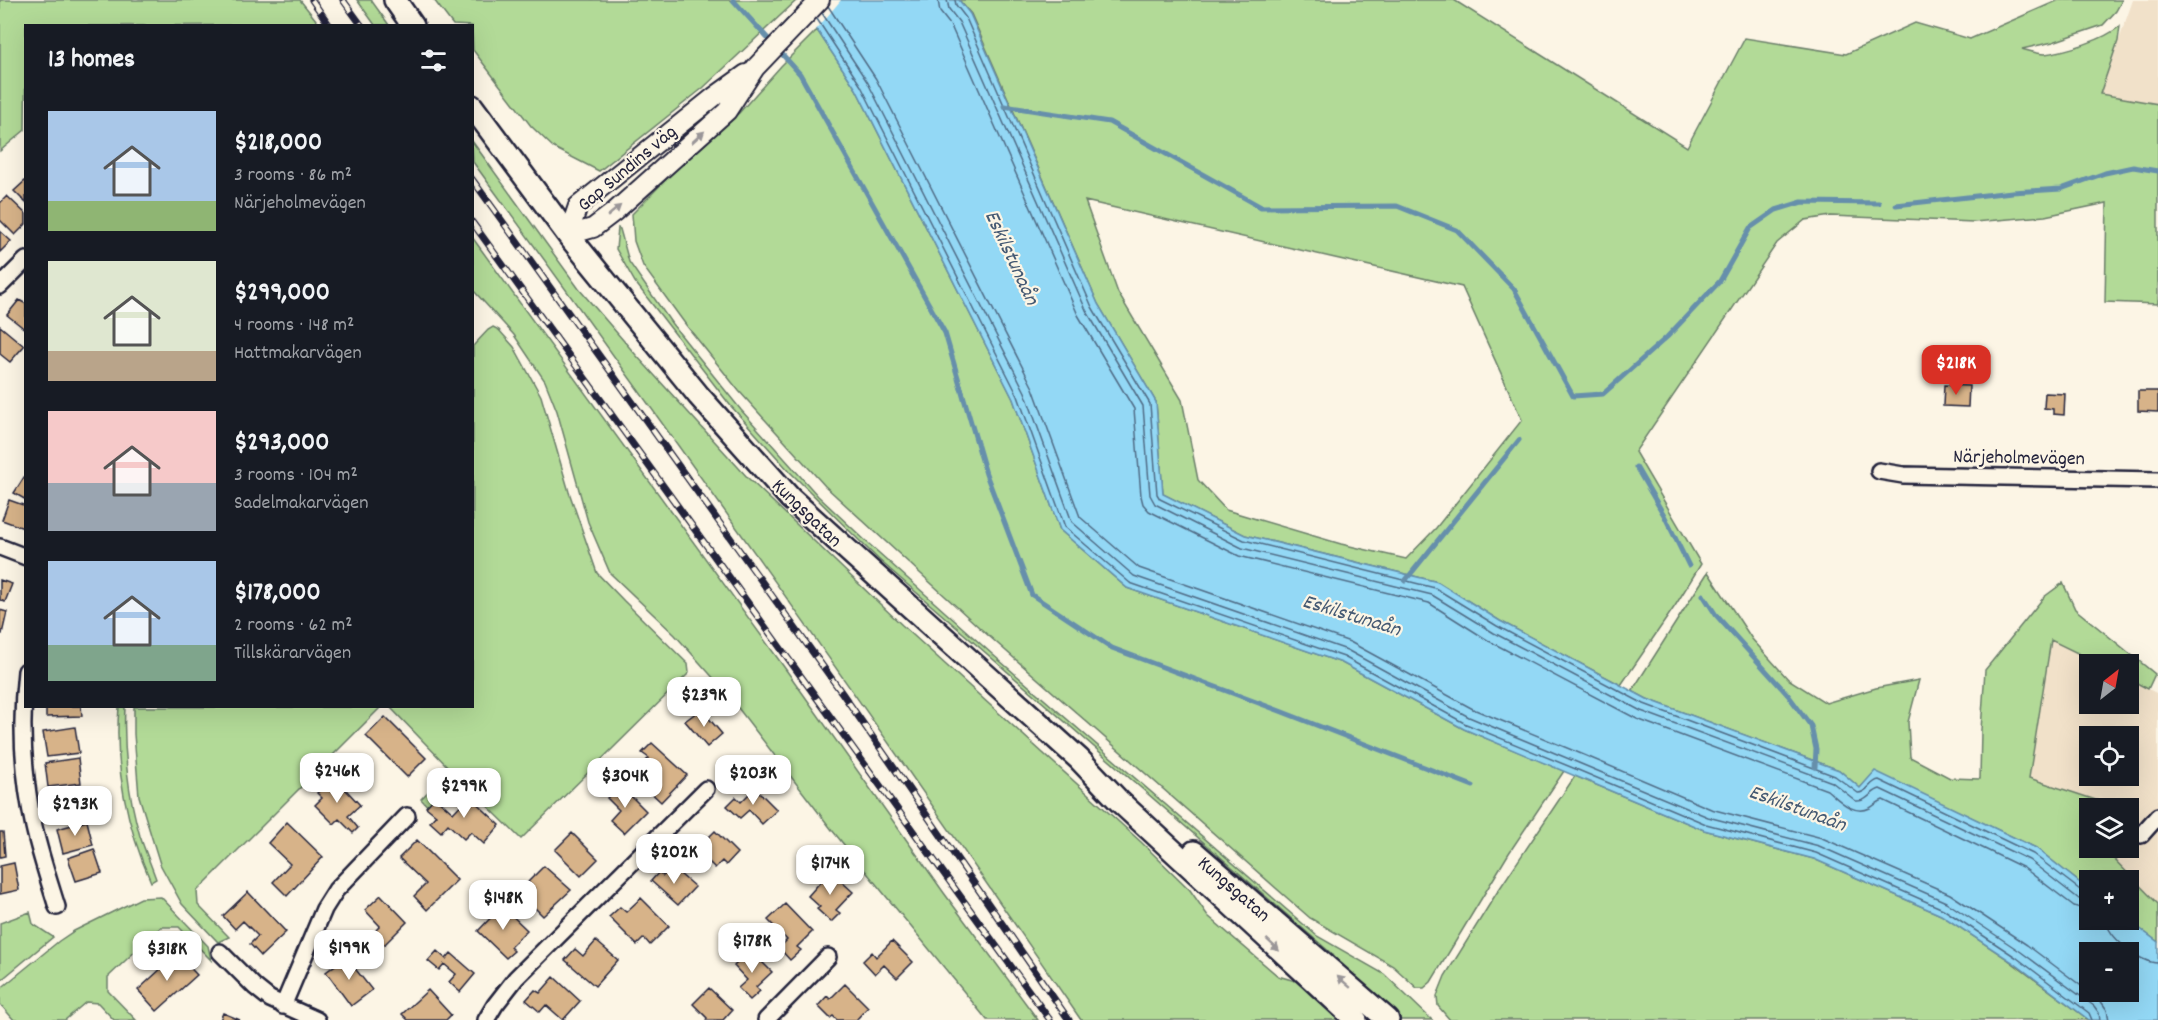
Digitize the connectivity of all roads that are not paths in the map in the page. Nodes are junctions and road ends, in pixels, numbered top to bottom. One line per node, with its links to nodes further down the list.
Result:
1 (394, 0): 3 (main road)
2 (820, 0): 4 (street, Gap Sundins väg)
3 (412, 24)
4 (755, 68): 6 (street, Gap Sundins väg); 6 (street, Gap Sundins väg, one-way to 4)
5 (474, 109): 6 (main road, Kungsgatan)
6 (568, 235): 14 (main road, Kungsgatan)
7 (24, 262): 8 (street)
8 (0, 286)
9 (1879, 471): 10 (street, Närjeholmevägen)
10 (2158, 480)
11 (0, 547): 12 (street)
12 (24, 556)
13 (24, 688): 19 (street)
14 (1079, 759): 26 (main road, Kungsgatan, one-way to 26); 27 (main road, Kungsgatan, one-way to 14)
15 (706, 789): 24 (street)
16 (407, 816): 22 (street)
17 (2158, 816): 18 (street)
18 (2141, 835)
19 (57, 908)
20 (220, 952): 22 (street)
21 (828, 957): 25 (street)
22 (283, 1006): 23 (street)
23 (317, 1020)
24 (486, 1020)
25 (766, 1020)
26 (1356, 1020)
27 (1388, 1020)

